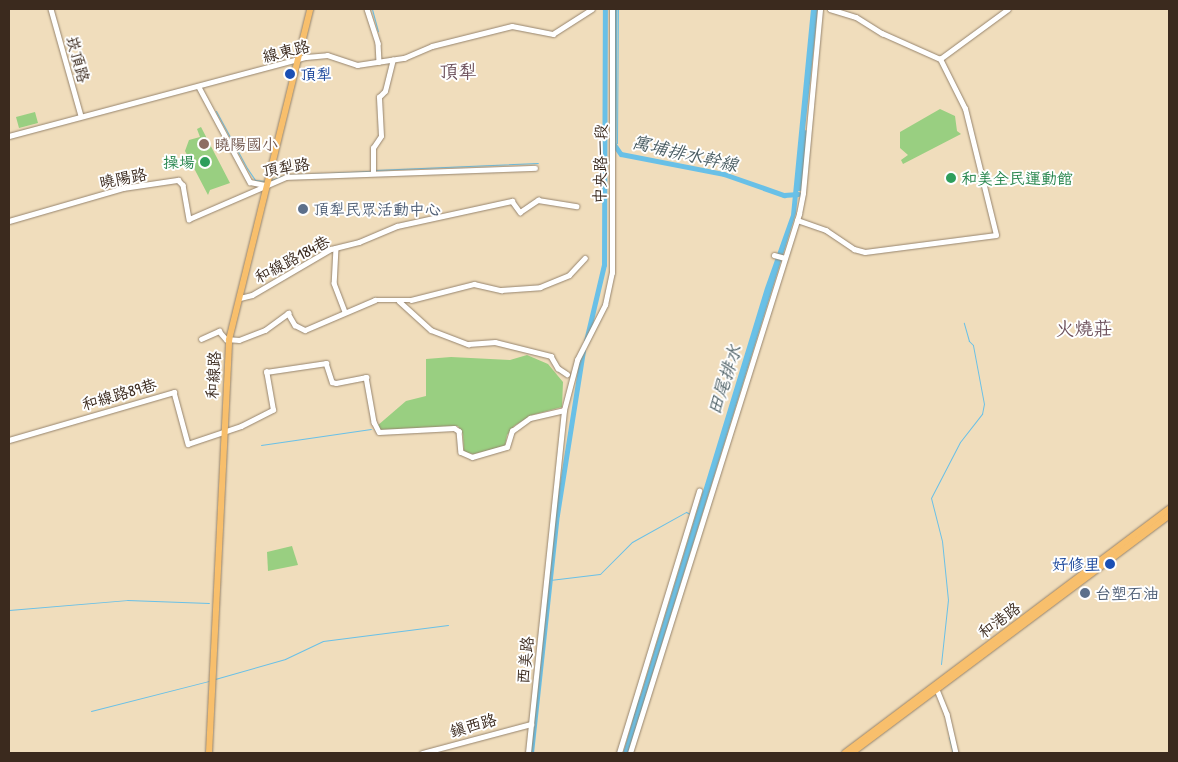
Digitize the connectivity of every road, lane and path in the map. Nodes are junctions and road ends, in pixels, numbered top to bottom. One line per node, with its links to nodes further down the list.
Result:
1 (51, 9): 14 (street, 崁頂路)
2 (310, 9): 9 (main road, 和線路)
3 (367, 9): 12 (street)
4 (592, 9): 11 (street, 線東路)
5 (612, 9): 32 (street, 中央路一段)
6 (820, 9): 20 (street)
7 (830, 9): 10 (street)
8 (1008, 9): 10 (street)
9 (298, 59): 12 (street, 線東路); 13 (street, 線東路); 18 (main road, 和線路)
10 (940, 59): 20 (street)
11 (393, 60): 12 (street, 線東路); 17 (street)
12 (379, 62)
13 (199, 87): 14 (street, 線東路); 18 (street, 頂犁路)
14 (81, 116): 15 (street, 線東路)
15 (9, 136)
16 (535, 168): 17 (street, 頂犁路)
17 (373, 172): 18 (street, 頂犁路)
18 (267, 185): 21 (street, 曉陽路); 26 (main road, 和線路)
19 (577, 206): 22 (street, 和線路184巷)
20 (797, 220): 25 (street)
21 (9, 221)
22 (336, 248): 26 (street, 和線路184巷); 28 (street)
23 (775, 255): 25 (street)
24 (584, 258): 27 (street)
25 (784, 258): 45 (street)
26 (240, 298): 30 (main road, 和線路)
27 (398, 300): 28 (street); 31 (street)
28 (345, 311): 30 (street)
29 (201, 339): 30 (street)
30 (229, 340): 33 (main road, 和線路)
31 (567, 374)
32 (564, 410): 33 (street); 40 (street, 西美路)
33 (224, 431): 34 (street, 和線路89巷); 41 (main road, 和線路)
34 (9, 440)
35 (699, 491): 44 (street)
36 (1169, 509): 38 (main road, 和港路)
37 (1169, 516): 38 (main road, 和港路)
38 (1071, 586): 39 (main road, 和港路)
39 (937, 688): 46 (main road, 和港路); 47 (main road, 和港路); 48 (street)
40 (531, 724): 42 (street, 鎮西路); 43 (street, 西美路)
41 (208, 753)
42 (422, 753)
43 (528, 753)
44 (619, 753)
45 (630, 753)
46 (845, 753)
47 (852, 753)
48 (956, 753)

